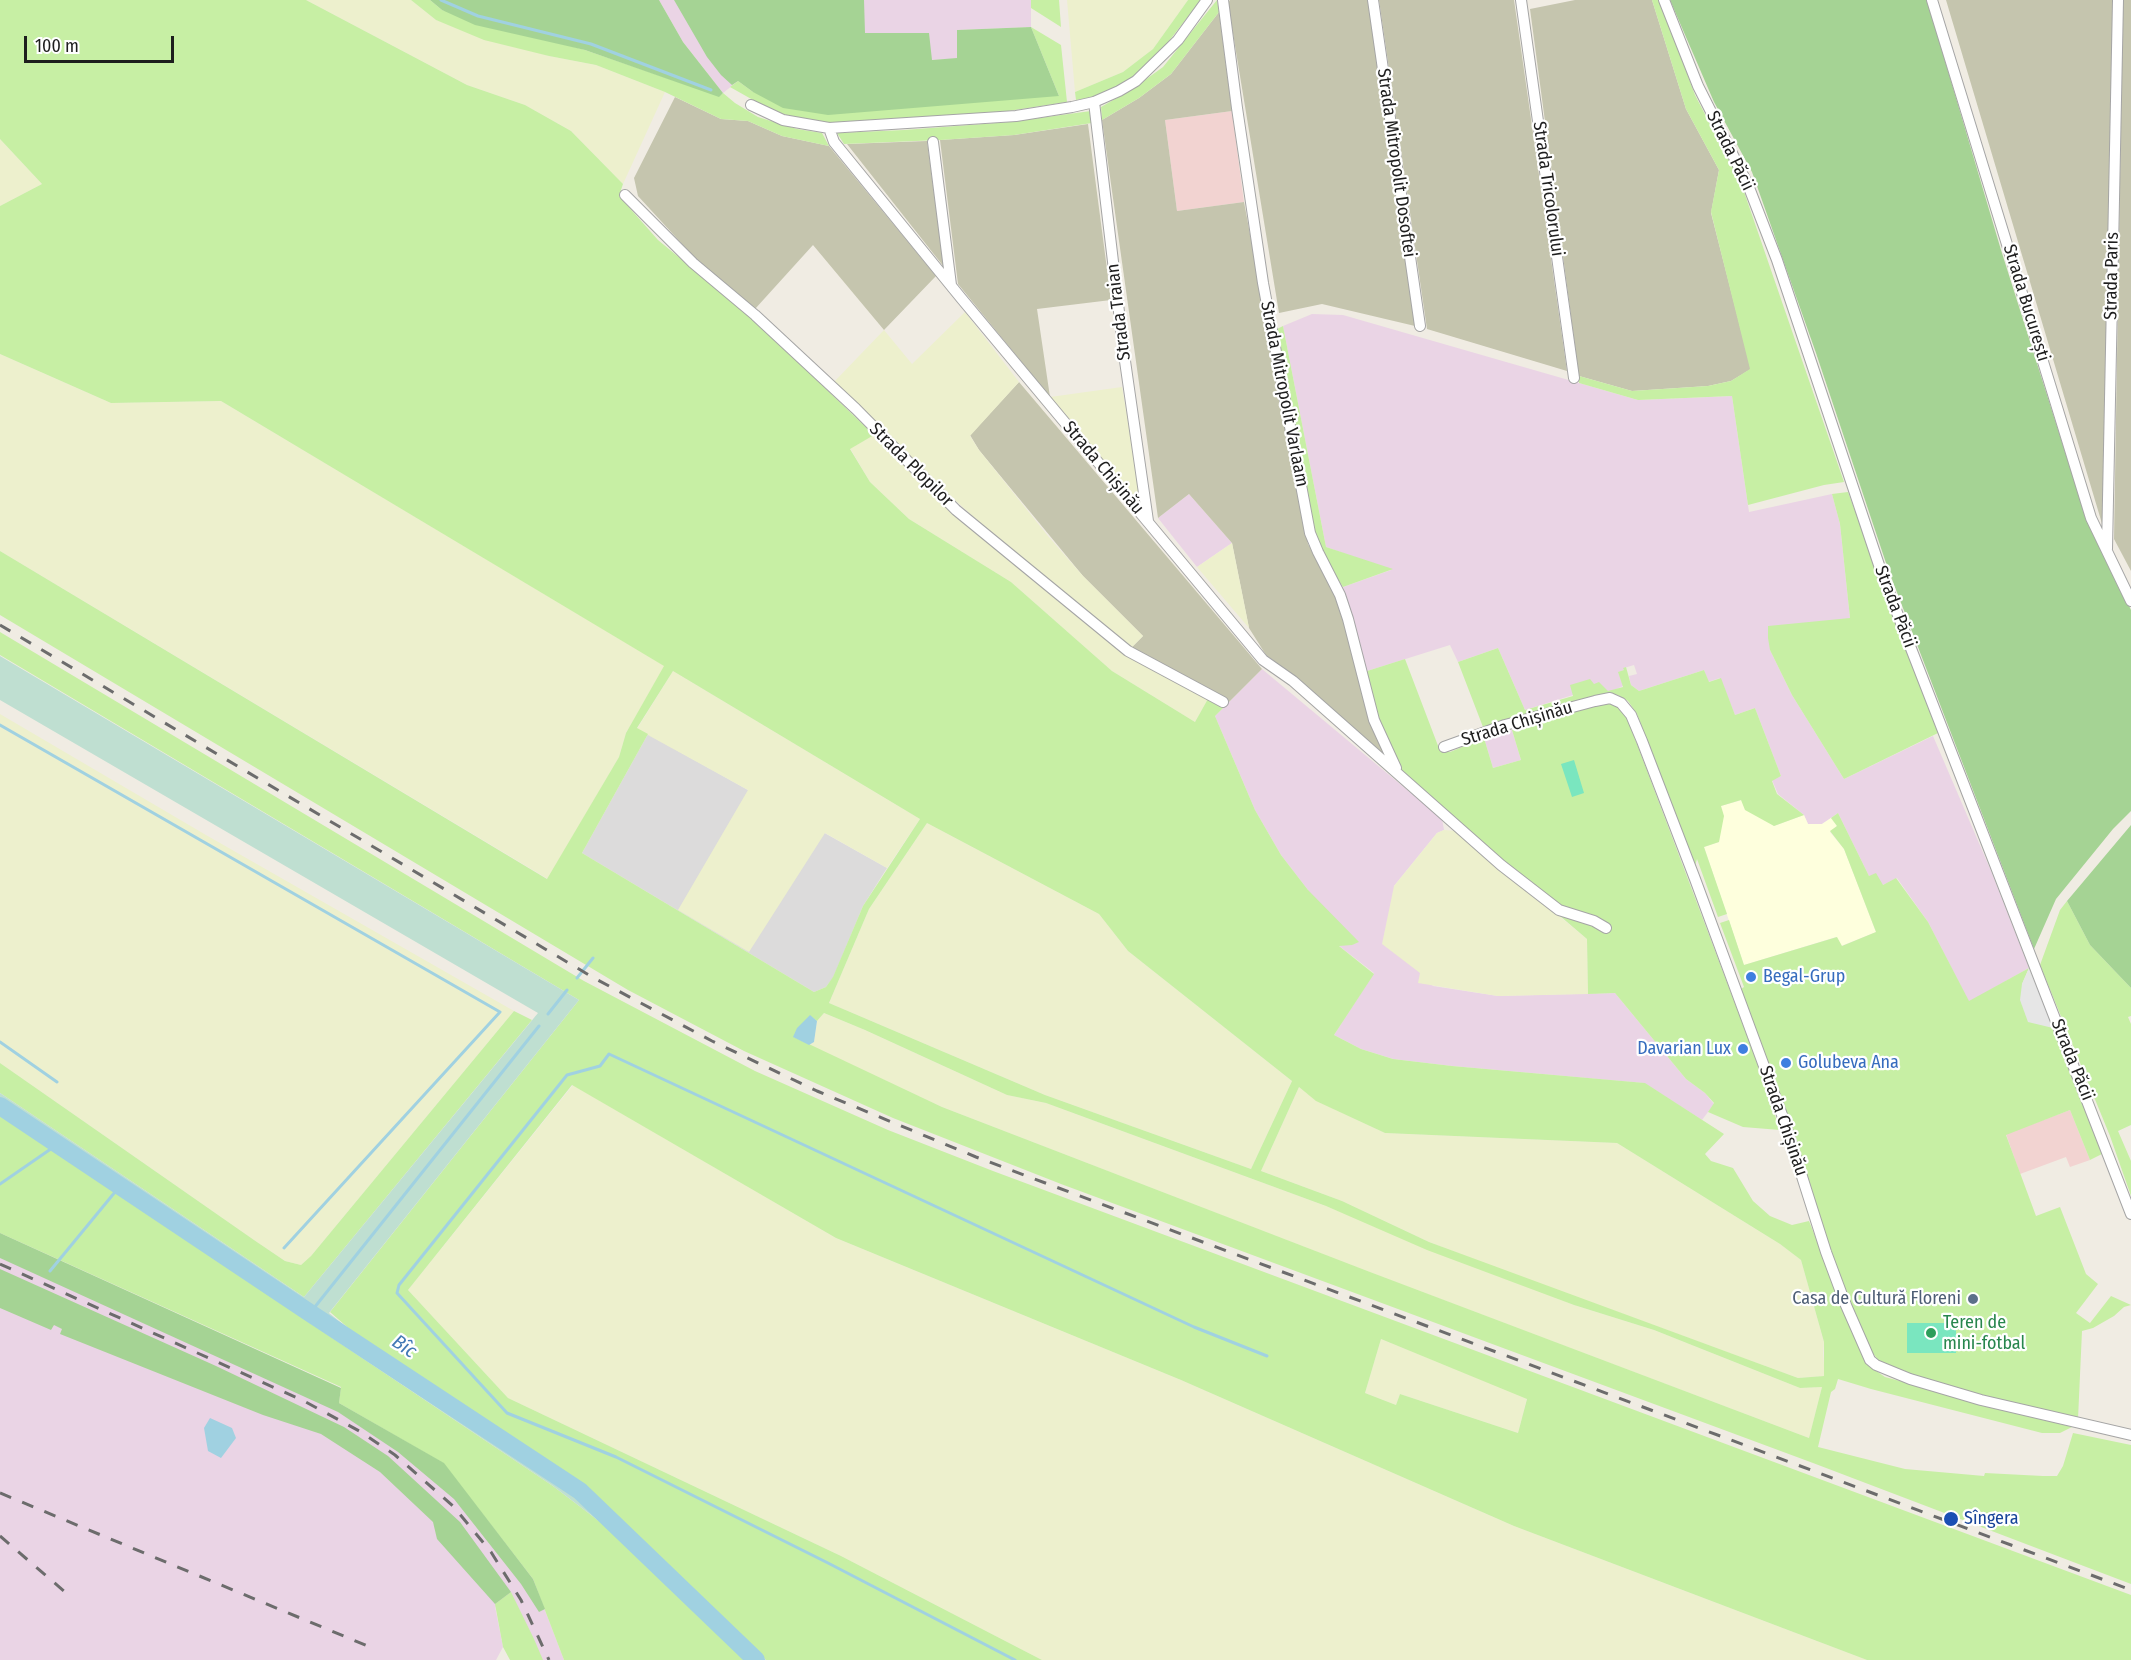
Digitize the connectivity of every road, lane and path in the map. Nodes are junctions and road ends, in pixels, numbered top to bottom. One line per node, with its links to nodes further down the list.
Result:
1 (1207, 0): 8 (street)
2 (1223, 0): 21 (street, Strada Mitropolit Varlaam)
3 (1373, 0): 14 (street, Strada Mitropolit Dosoftei)
4 (1521, 0): 15 (street, Strada Tricolorului)
5 (1664, 0): 23 (street, Strada Păcii)
6 (1932, 0): 17 (street, Strada București)
7 (2118, 0): 17 (street, Strada Paris)
8 (1094, 102): 10 (street); 16 (street, Strada Traian)
9 (751, 105): 10 (street)
10 (829, 128): 13 (street, Strada Chișinău)
11 (933, 142): 13 (street)
12 (625, 195): 19 (street, Strada Plopilor)
13 (951, 285): 16 (street, Strada Chișinău)
14 (1420, 326)
15 (1574, 378)
16 (1148, 522): 21 (street, Strada Chișinău)
17 (2107, 552): 18 (street, Strada București)
18 (2131, 601)
19 (1223, 702)
20 (1444, 747): 24 (street, Strada Chișinău)
21 (1398, 773): 22 (street, Strada Chișinău)
22 (1606, 928)
23 (2131, 1214)
24 (2131, 1435)

